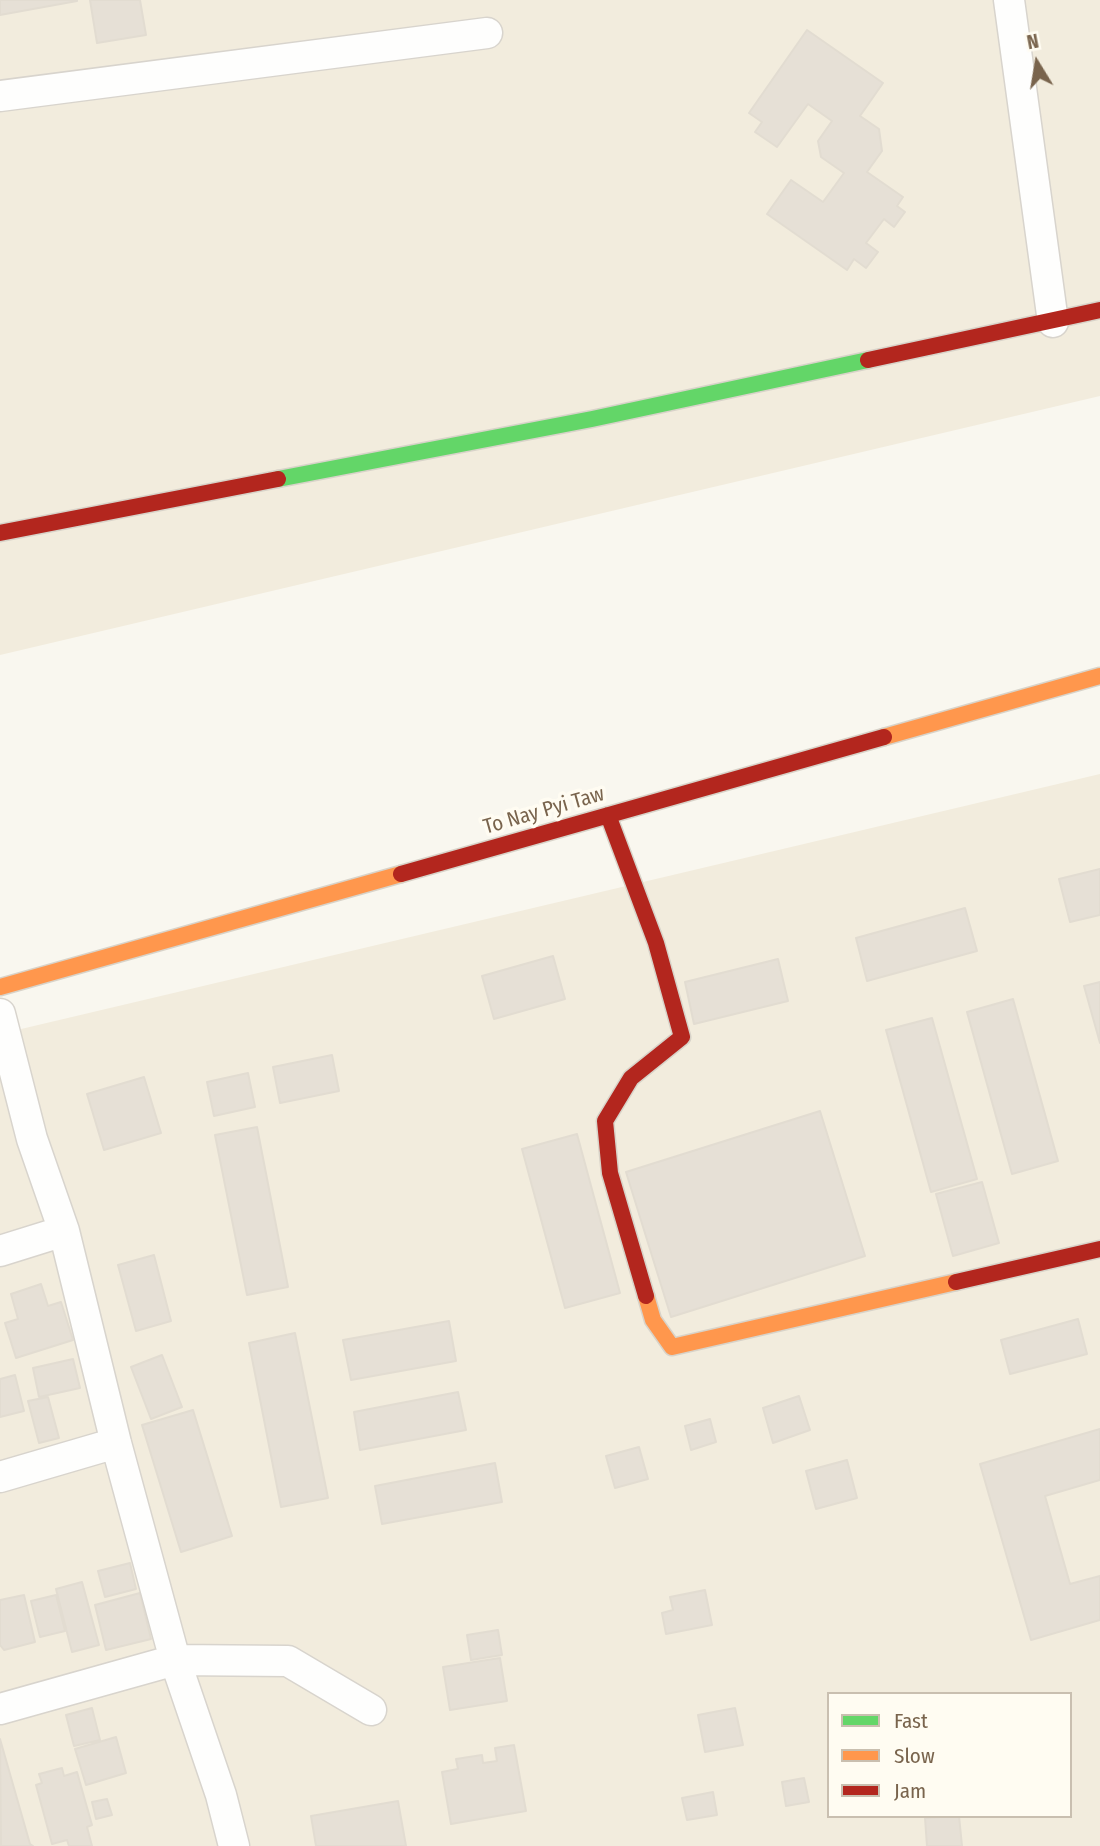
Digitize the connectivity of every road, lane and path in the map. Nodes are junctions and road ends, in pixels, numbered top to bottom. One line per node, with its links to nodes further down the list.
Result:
1 (1009, 0): 5 (street)
2 (487, 33): 3 (street)
3 (0, 96)
4 (1100, 310): 5 (street)
5 (1053, 322): 6 (street)
6 (0, 533)
7 (1100, 676): 8 (street, To Nay Pyi Taw)
8 (608, 815): 9 (street, To Nay Pyi Taw); 12 (street)
9 (0, 987)
10 (0, 1014): 11 (street)
11 (64, 1231): 13 (street); 14 (street)
12 (1100, 1250)
13 (0, 1251)
14 (116, 1443): 15 (street); 16 (street)
15 (0, 1477)
16 (175, 1660): 17 (street); 18 (street); 19 (street)
17 (0, 1709)
18 (371, 1710)
19 (234, 1846)

